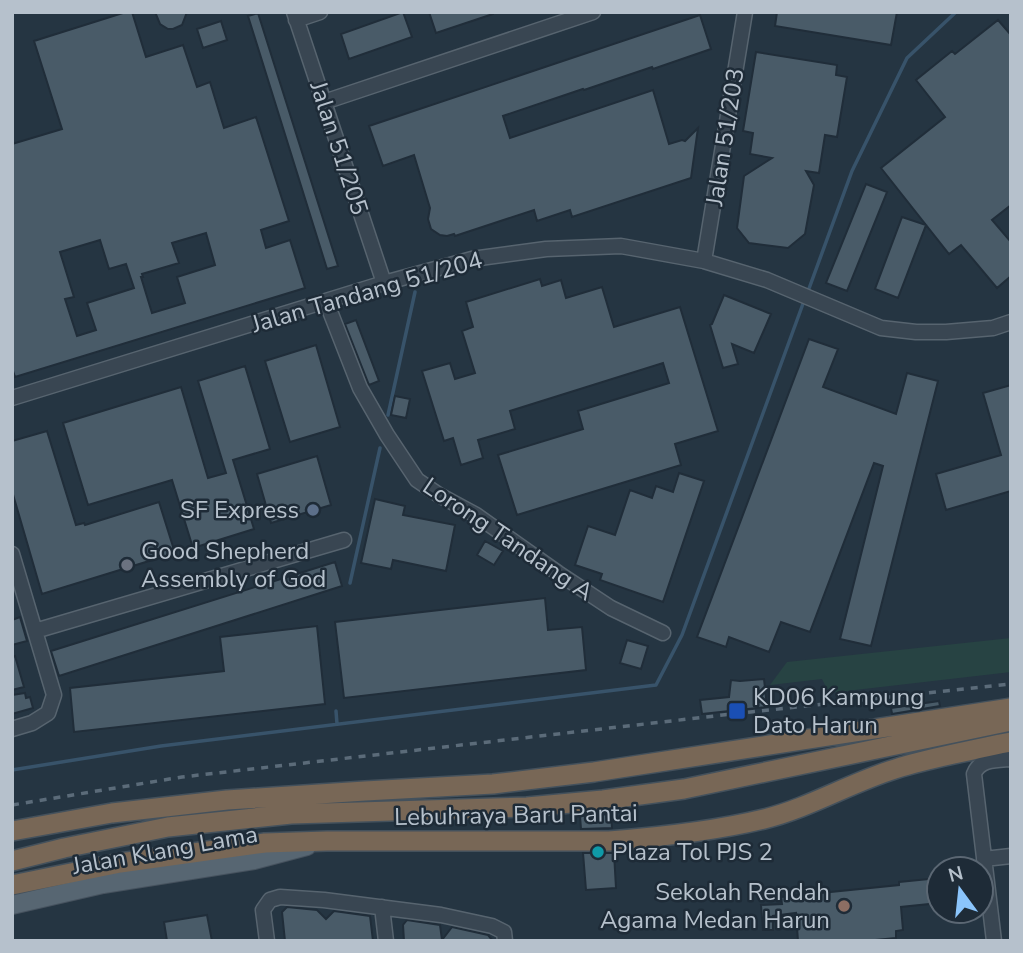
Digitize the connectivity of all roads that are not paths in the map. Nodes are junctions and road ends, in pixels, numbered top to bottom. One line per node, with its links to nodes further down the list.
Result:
1 (320, 12): 4 (street)
2 (593, 12): 5 (street)
3 (745, 12): 6 (street, Jalan 51/203)
4 (295, 16): 5 (street, Jalan 51/205)
5 (324, 102): 7 (street, Jalan 51/205)
6 (704, 261): 7 (street, Jalan Tandang 51/204); 9 (street, Jalan Tandang 51/204)
7 (384, 283): 8 (street, Jalan Tandang 51/204)
8 (326, 301): 10 (street, Jalan Tandang 51/204); 14 (street, Lorong Tandang A)
9 (1011, 322)
10 (12, 398)
11 (344, 540): 13 (street)
12 (12, 554): 13 (street)
13 (35, 631): 17 (street)
14 (663, 633)
15 (1011, 708): 20 (highway)
16 (1011, 721): 25 (highway, Lebuhraya Baru Pantai)
17 (12, 729)
18 (1011, 743): 22 (highway, Lebuhraya Baru Pantai)
19 (1011, 759): 24 (street)
20 (227, 800): 21 (highway); 23 (highway)
21 (12, 831)
22 (327, 841): 26 (highway); 27 (highway, Lebuhraya Baru Pantai); 28 (main road, Jalan Klang Lama)
23 (12, 850)
24 (984, 855)
25 (12, 861)
26 (12, 869)
27 (12, 886)
28 (12, 905)
29 (382, 907): 30 (street); 31 (street); 32 (street)
30 (267, 941)
31 (386, 941)
32 (505, 941)

